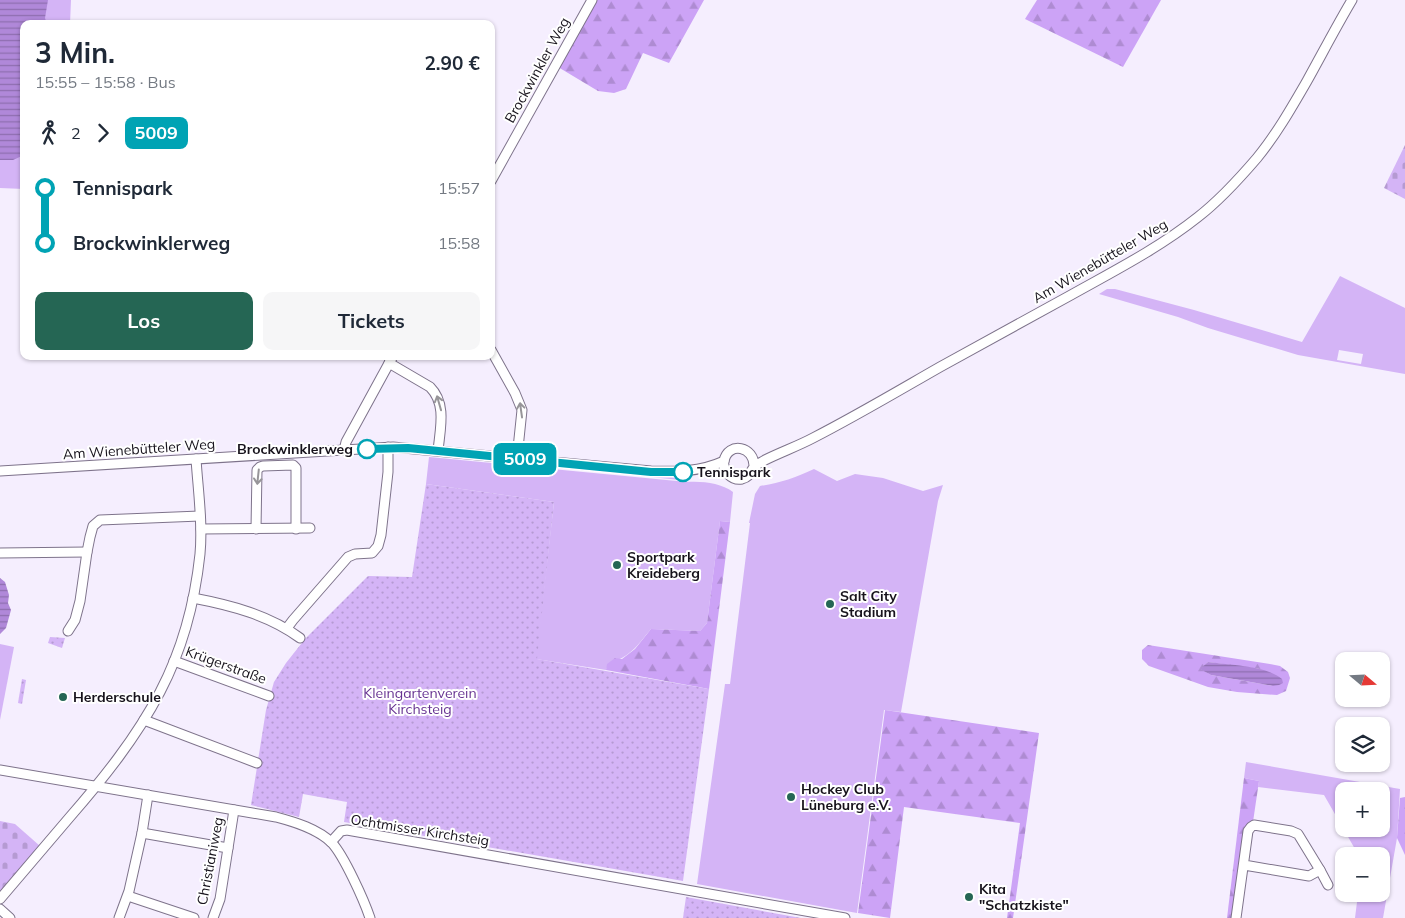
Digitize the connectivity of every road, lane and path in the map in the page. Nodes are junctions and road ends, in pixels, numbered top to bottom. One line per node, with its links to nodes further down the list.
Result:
1 (592, 0): 3 (street, Brockwinkler Weg)
2 (1352, 0): 9 (street, Am Wienebütteler Weg)
3 (495, 174)
4 (495, 357): 11 (street, one-way to 4)
5 (391, 360): 7 (street); 8 (street, one-way to 5)
6 (388, 448): 7 (street, Am Wienebütteler Weg); 8 (street, Am Wienebütteler Weg); 26 (street)
7 (344, 450): 12 (street, Am Wienebütteler Weg)
8 (438, 451): 11 (street, Am Wienebütteler Weg)
9 (778, 454): 10 (street, Am Wienebütteler Weg); 14 (street, Am Wienebütteler Weg)
10 (752, 456): 13 (street, Am Wienebütteler Weg); 14 (street)
11 (517, 458): 15 (street, Am Wienebütteler Weg)
12 (196, 459): 16 (street, Am Wienebütteler Weg); 18 (street)
13 (724, 461): 15 (street, Am Wienebütteler Weg); 17 (street)
14 (754, 467): 17 (street, Am Wienebütteler Weg)
15 (699, 470): 17 (street, Am Wienebütteler Weg)
16 (0, 471)
17 (726, 472)
18 (200, 516): 20 (street); 23 (street)
19 (310, 528): 22 (street)
20 (201, 529): 21 (street); 25 (street)
21 (256, 529): 22 (street); 22 (street, one-way to 21)
22 (296, 529)
23 (87, 552): 24 (street); 27 (street)
24 (0, 553)
25 (193, 598): 26 (street); 29 (street)
26 (287, 628): 28 (street)
27 (68, 631)
28 (300, 638)
29 (174, 660): 30 (street, Krügerstraße); 31 (street)
30 (269, 696)
31 (144, 720): 32 (street); 35 (street)
32 (257, 763)
33 (0, 770): 34 (street)
34 (75, 784): 35 (street); 37 (street)
35 (96, 787): 36 (street); 37 (street)
36 (148, 795): 38 (street); 39 (street)
37 (83, 802): 46 (street)
38 (234, 810): 40 (street); 41 (street, Christianiweg)
39 (142, 833): 41 (street); 45 (street)
40 (331, 842): 52 (street); 53 (street, Ochtmisser Kirchsteig)
41 (228, 848): 51 (street, Christianiweg)
42 (1244, 865): 43 (street); 43 (street); 54 (street)
43 (1320, 870): 44 (street)
44 (1328, 885)
45 (128, 896): 49 (street); 50 (street)
46 (0, 899)
47 (0, 909): 48 (street)
48 (10, 918)
49 (118, 918)
50 (194, 918)
51 (213, 918)
52 (370, 918)
53 (845, 918)
54 (1236, 918)

